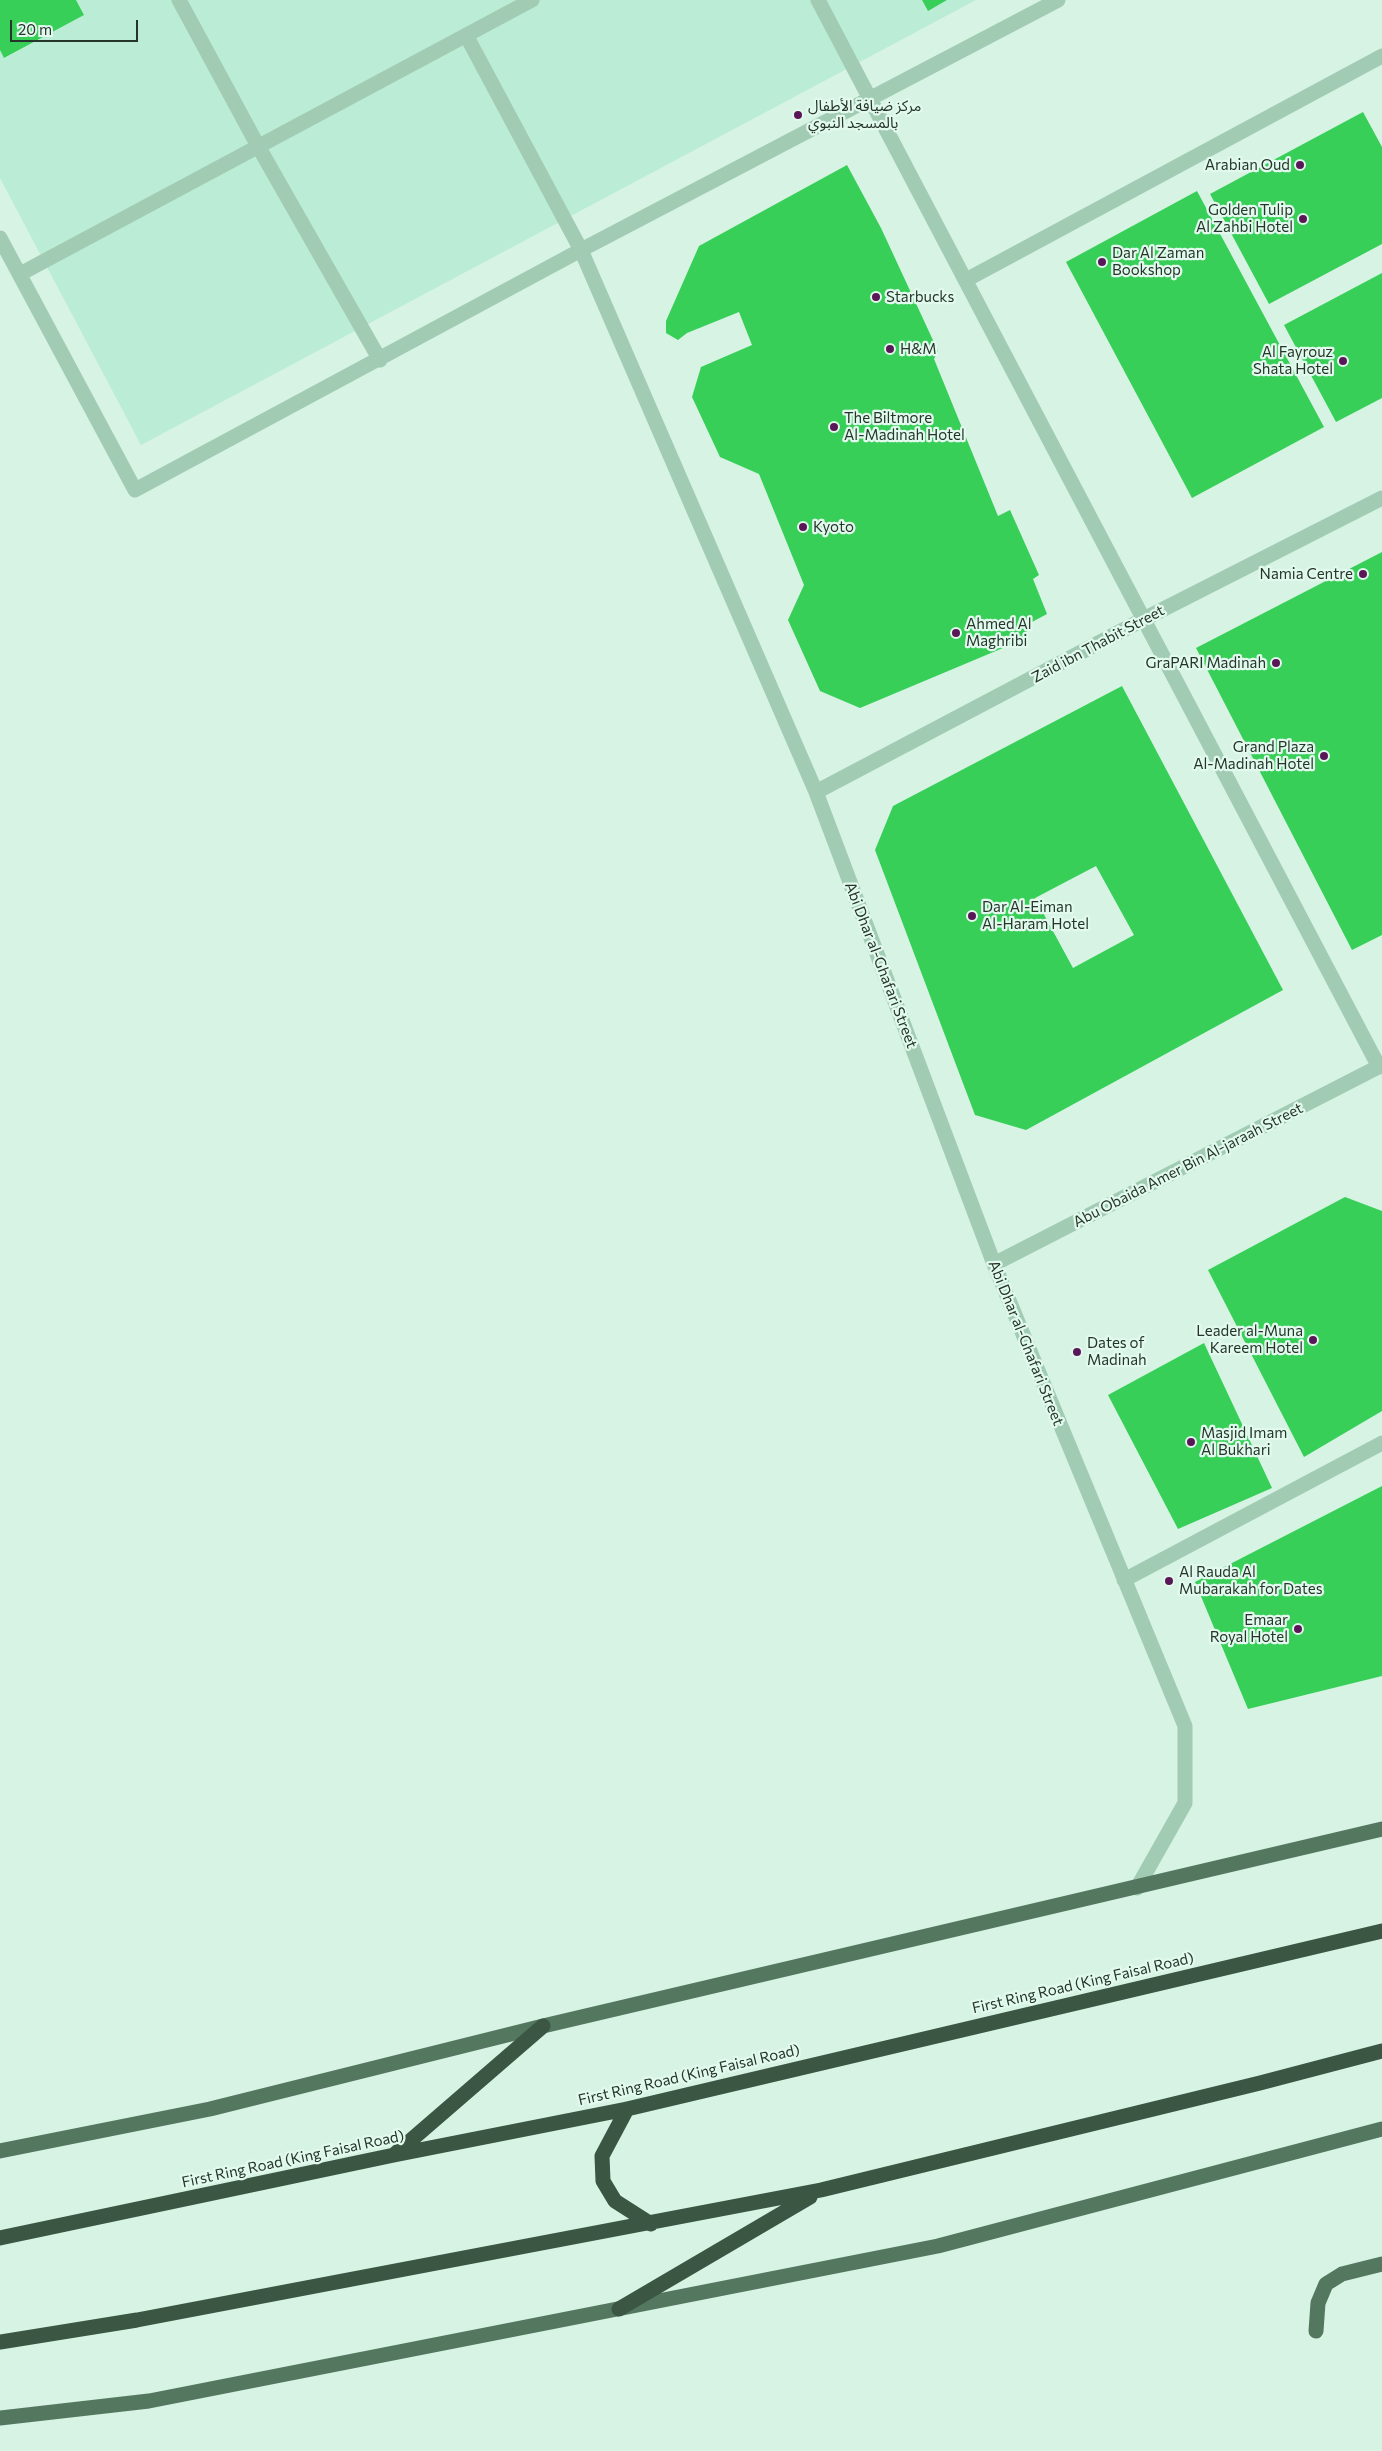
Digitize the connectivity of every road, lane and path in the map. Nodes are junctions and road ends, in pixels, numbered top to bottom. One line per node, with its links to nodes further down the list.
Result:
1 (179, 0): 8 (street)
2 (532, 0): 5 (street)
3 (818, 0): 7 (street)
4 (1058, 0): 7 (street)
5 (466, 35): 8 (street); 10 (street, Abi Dhar al-Ghafari Street)
6 (1382, 56): 12 (street)
7 (870, 99): 10 (street); 12 (street)
8 (258, 146): 11 (street); 13 (street)
9 (0, 238): 11 (street)
10 (581, 250): 13 (street); 16 (street, Abi Dhar al-Ghafari Street)
11 (20, 274): 13 (street)
12 (966, 280): 15 (street)
13 (380, 360)
14 (1382, 498): 15 (street, Zaid ibn Thabit Street)
15 (1144, 619): 16 (street, Zaid ibn Thabit Street); 17 (street)
16 (816, 792): 18 (street, Abi Dhar al-Ghafari Street)
17 (1380, 1066): 18 (street, Abu Obaida Amer Bin Al-jaraah Street)
18 (994, 1264): 20 (street, Abi Dhar al-Ghafari Street)
19 (1382, 1443): 20 (street)
20 (1124, 1580): 22 (street, Abi Dhar al-Ghafari Street)
21 (1382, 1829): 22 (main road)
22 (1137, 1888): 24 (main road)
23 (1382, 1931): 26 (highway, First Ring Road (King Faisal Road))
24 (543, 2026): 28 (main road); 29 (highway)
25 (1382, 2051): 30 (highway)
26 (627, 2109): 29 (highway, First Ring Road (King Faisal Road)); 31 (highway)
27 (1382, 2129): 34 (main road)
28 (0, 2151)
29 (394, 2155): 32 (highway, First Ring Road (King Faisal Road))
30 (821, 2190): 31 (highway); 34 (highway)
31 (651, 2224): 36 (highway)
32 (0, 2238)
33 (1382, 2264): 35 (main road)
34 (619, 2309): 37 (main road)
35 (1316, 2331)
36 (0, 2342)
37 (0, 2418)

